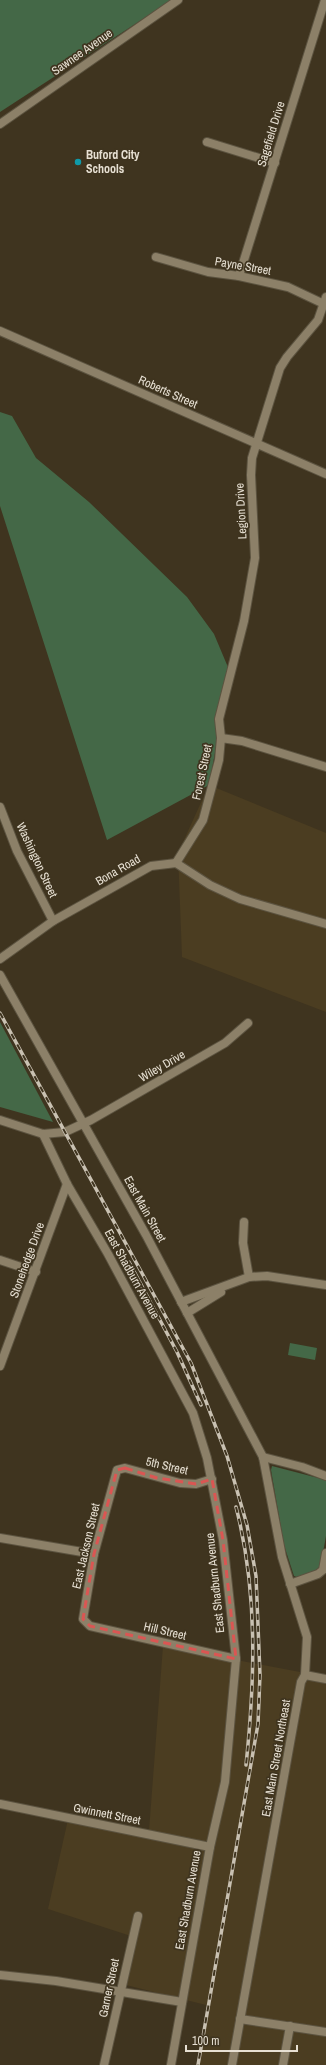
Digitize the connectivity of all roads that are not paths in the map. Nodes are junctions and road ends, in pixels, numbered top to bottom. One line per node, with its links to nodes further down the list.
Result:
1 (178, 0): 3 (street, Sawnee Avenue)
2 (325, 0): 5 (street, Sagefield Drive)
3 (0, 124)
4 (207, 142): 5 (street)
5 (274, 163): 7 (street, Sagefield Drive)
6 (156, 257): 7 (street, Payne Street)
7 (239, 276): 8 (street, Payne Street)
8 (325, 301): 10 (street, Legion Drive)
9 (0, 331): 10 (street, Roberts Street)
10 (257, 445): 11 (street, Roberts Street); 12 (street, Legion Drive)
11 (326, 474)
12 (221, 738): 13 (street, Forest Street); 15 (street, Forest Street)
13 (326, 767)
14 (0, 807): 16 (street, Washington Street)
15 (176, 863): 16 (street, Bona Road); 17 (street)
16 (53, 922): 18 (street, Bona Road)
17 (326, 924)
18 (0, 959)
19 (0, 975): 22 (street, East Main Street)
20 (248, 1023): 22 (street, Wiley Drive)
21 (0, 1120): 23 (street)
22 (83, 1124): 23 (street, Wiley Drive); 31 (street, East Main Street)
23 (43, 1134): 24 (street, East Shadburn Avenue)
24 (67, 1184): 27 (street, Stonehedge Drive); 37 (street, East Shadburn Avenue)
25 (244, 1222): 28 (street)
26 (0, 1260): 27 (street)
27 (36, 1272): 33 (street, Stonehedge Drive)
28 (249, 1277): 29 (street); 30 (street)
29 (233, 1283): 31 (street); 32 (street)
30 (326, 1285)
31 (181, 1302): 32 (street, East Main Street)
32 (187, 1313): 34 (street, East Main Street)
33 (0, 1366)
34 (263, 1457): 36 (street); 41 (street, East Main Street Northeast)
35 (117, 1470): 37 (street, 5th Street); 40 (street, East Jackson Street)
36 (326, 1476)
37 (212, 1479): 43 (street, East Shadburn Avenue)
38 (0, 1538): 40 (street)
39 (326, 1553): 41 (street)
40 (94, 1554): 42 (street, East Jackson Street)
41 (290, 1584): 44 (street, East Main Street Northeast)
42 (90, 1626): 43 (street, Hill Street)
43 (236, 1659): 47 (street, East Shadburn Avenue)
44 (305, 1675): 45 (street); 52 (street, East Main Street Northeast)
45 (326, 1678)
46 (0, 1804): 47 (street, Gwinnett Street)
47 (210, 1847): 51 (street, East Shadburn Avenue)
48 (138, 1916): 50 (street, Garner Street)
49 (0, 1975): 50 (street)
50 (120, 1992): 51 (street); 55 (street, Garner Street)
51 (182, 2002): 56 (street, East Shadburn Avenue)
52 (240, 2019): 53 (street); 57 (street, East Main Street Northeast)
53 (290, 2026): 54 (street); 58 (street)
54 (326, 2032)
55 (104, 2065)
56 (171, 2065)
57 (232, 2065)
58 (283, 2065)

